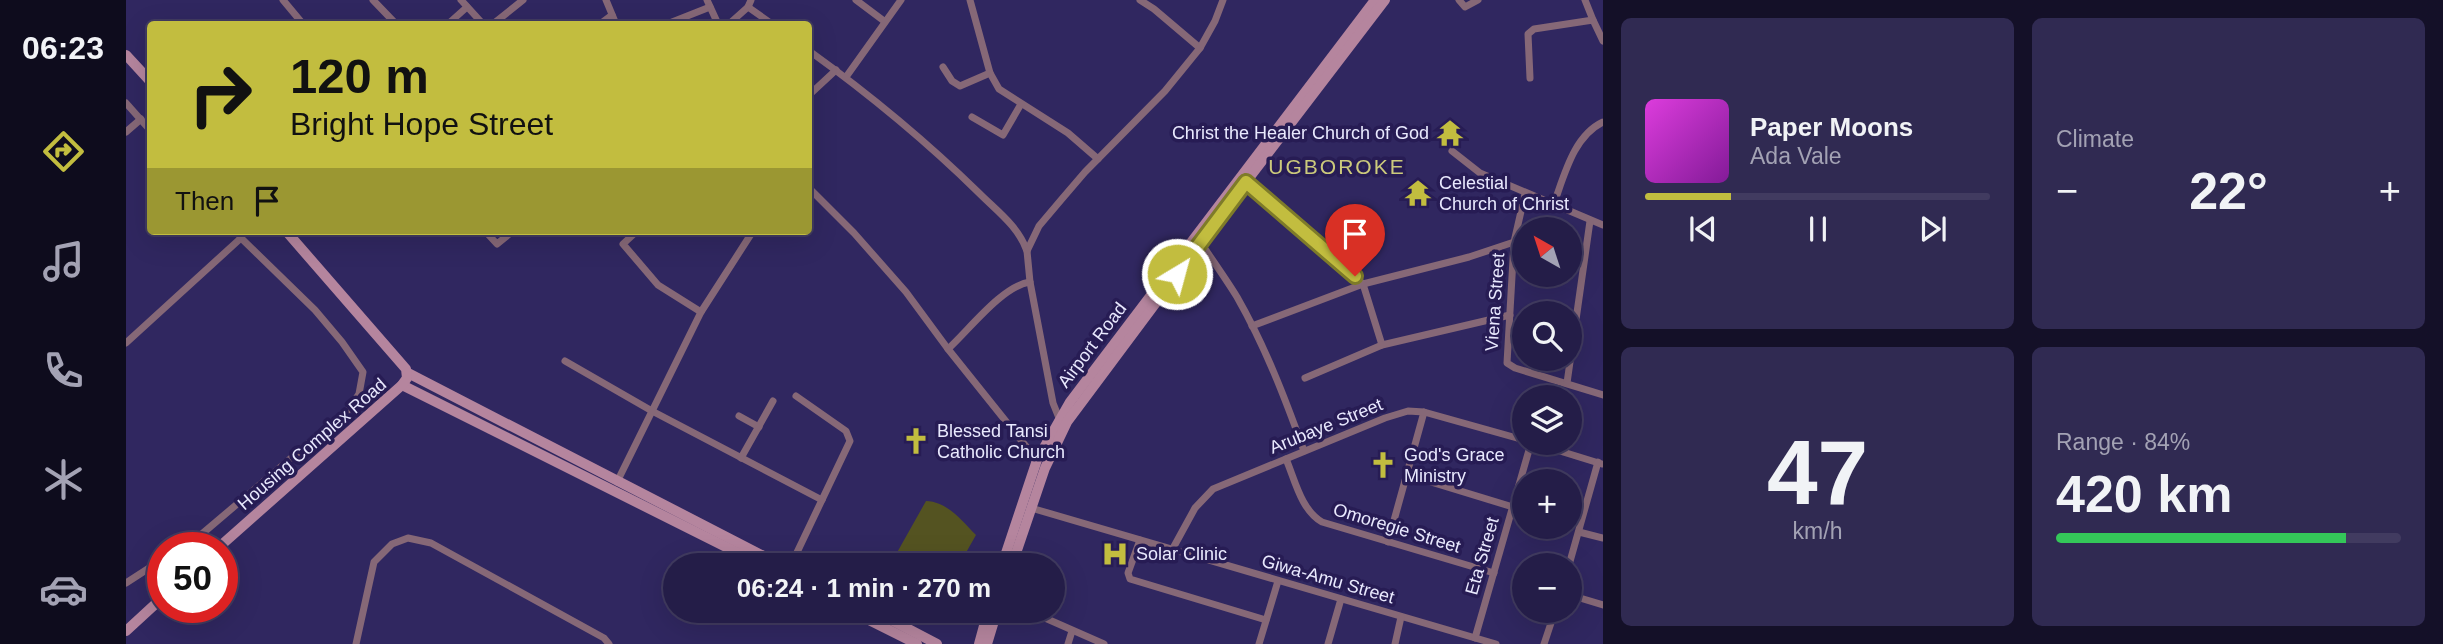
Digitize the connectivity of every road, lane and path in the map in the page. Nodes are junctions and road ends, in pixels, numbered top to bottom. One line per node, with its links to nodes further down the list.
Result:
1 (283, 0): 21 (street)
2 (373, 0): 22 (street)
3 (461, 0): 18 (street)
4 (523, 0): 25 (street)
5 (606, 0): 19 (street)
6 (856, 0): 32 (street)
7 (901, 0): 32 (street)
8 (970, 0): 39 (street)
9 (1140, 0): 34 (street)
10 (1223, 0): 34 (street)
11 (1375, 0): 77 (street, Airport Road)
12 (1385, 0): 53 (street, Airport Road)
13 (1459, 0): 14 (street)
14 (1478, 0)
15 (1585, 0): 20 (street)
16 (708, 3): 28 (street); 29 (street)
17 (750, 3): 30 (street); 31 (street)
18 (467, 7): 23 (street); 24 (street)
19 (612, 15): 26 (street); 27 (street)
20 (1593, 20): 33 (street); 41 (street)
21 (300, 21)
22 (393, 21)
23 (451, 21)
24 (480, 21)
25 (497, 21)
26 (604, 21)
27 (615, 21)
28 (673, 21)
29 (717, 21)
30 (732, 21)
31 (769, 21)
32 (884, 21): 40 (street)
33 (1603, 41)
34 (1200, 48): 52 (street)
35 (812, 53): 38 (street)
36 (126, 55): 42 (street)
37 (943, 67): 39 (street)
38 (836, 70): 40 (street); 43 (street)
39 (990, 73): 45 (street)
40 (846, 77): 69 (street)
41 (1530, 78)
42 (147, 79)
43 (812, 92)
44 (126, 103): 47 (street)
45 (1021, 104): 46 (street); 52 (street)
46 (972, 117)
47 (141, 119): 49 (street); 50 (street)
48 (1603, 122): 56 (street)
49 (147, 126)
50 (126, 132)
51 (1452, 151): 55 (street)
52 (1098, 159): 69 (street)
53 (1246, 182): 67 (street, Airport Road); 72 (street)
54 (812, 191): 79 (street)
55 (1525, 194): 56 (street); 57 (street, Viena Street)
56 (1553, 206): 58 (street)
57 (1520, 217)
58 (1590, 220): 59 (street); 83 (street)
59 (1603, 225)
60 (238, 235): 76 (street)
61 (240, 235): 107 (street)
62 (289, 235): 81 (street, Housing Complex Road)
63 (489, 235): 64 (street)
64 (508, 235)
65 (633, 235): 73 (street)
66 (750, 235): 73 (street)
67 (1200, 243): 75 (street); 77 (street, Airport Road)
68 (1512, 243): 72 (street)
69 (1027, 251): 71 (street)
70 (1512, 278): 74 (street, Viena Street)
71 (1030, 282): 79 (street); 91 (street)
72 (1363, 284): 75 (street); 78 (street)
73 (701, 312): 88 (street)
74 (1510, 315): 78 (street); 83 (street, Viena Street)
75 (1252, 326): 94 (street)
76 (126, 342)
77 (1120, 342): 91 (street, Airport Road); 104 (street, Airport Road)
78 (1382, 345): 82 (street)
79 (948, 349): 98 (street)
80 (565, 360): 88 (street)
81 (408, 373): 84 (street, Housing Complex Road); 101 (street)
82 (1305, 378)
83 (1566, 383): 85 (street)
84 (402, 385): 108 (street, Housing Complex Road); 114 (street)
85 (1603, 395)
86 (796, 396): 102 (street)
87 (774, 401): 92 (street)
88 (652, 411): 96 (street); 101 (street)
89 (1424, 412): 93 (street, Arubaye Street); 94 (street, Arubaye Street); 100 (street)
90 (739, 416): 92 (street)
91 (1059, 418): 98 (street, Airport Road)
92 (759, 427): 96 (street)
93 (1512, 437)
94 (1304, 452): 97 (street, Arubaye Street)
95 (1574, 455): 99 (street)
96 (741, 458): 102 (street)
97 (1286, 459): 112 (street, Omoregie Street); 113 (street, Arubaye Street)
98 (1037, 460): 117 (street, Airport Road)
99 (1601, 463): 106 (street)
100 (1408, 475): 103 (street); 112 (street)
101 (617, 482): 115 (street)
102 (822, 500): 116 (street)
103 (1512, 507)
104 (1031, 508): 111 (street, Giwa-Amu Street); 118 (street, Airport Road)
105 (1512, 510): 120 (street, Eta Street)
106 (1582, 525)
107 (205, 532)
108 (236, 532)
109 (1582, 532): 110 (street)
110 (1603, 538)
111 (1140, 541): 113 (street, Giwa-Amu Street); 128 (street)
112 (1388, 542): 120 (street, Omoregie Street)
113 (1172, 550): 121 (street, Giwa-Amu Street)
114 (738, 553)
115 (757, 553)
116 (797, 553)
117 (1006, 553)
118 (1016, 553)
119 (147, 569): 122 (street)
120 (1493, 573): 137 (street, Eta Street)
121 (1278, 581): 124 (street, Giwa-Amu Street); 128 (street)
122 (126, 583)
123 (1582, 598): 125 (street)
124 (1341, 599): 127 (street, Giwa-Amu Street); 147 (street)
125 (1603, 605)
126 (147, 612): 135 (street)
127 (1401, 617): 137 (street, Giwa-Amu Street); 148 (street)
128 (1266, 620): 146 (street)
129 (875, 623): 140 (street)
130 (897, 623): 141 (street)
131 (985, 623): 142 (street)
132 (994, 623): 143 (street)
133 (1055, 623): 136 (street)
134 (1551, 623): 150 (street)
135 (126, 631)
136 (1072, 631): 144 (street); 145 (street)
137 (1475, 638): 149 (street, Giwa-Amu Street)
138 (356, 644): 139 (street)
139 (609, 644)
140 (917, 644)
141 (936, 644)
142 (979, 644)
143 (988, 644)
144 (1068, 644)
145 (1104, 644)
146 (1259, 644)
147 (1328, 644)
148 (1395, 644)
149 (1496, 644)
150 (1544, 644)

